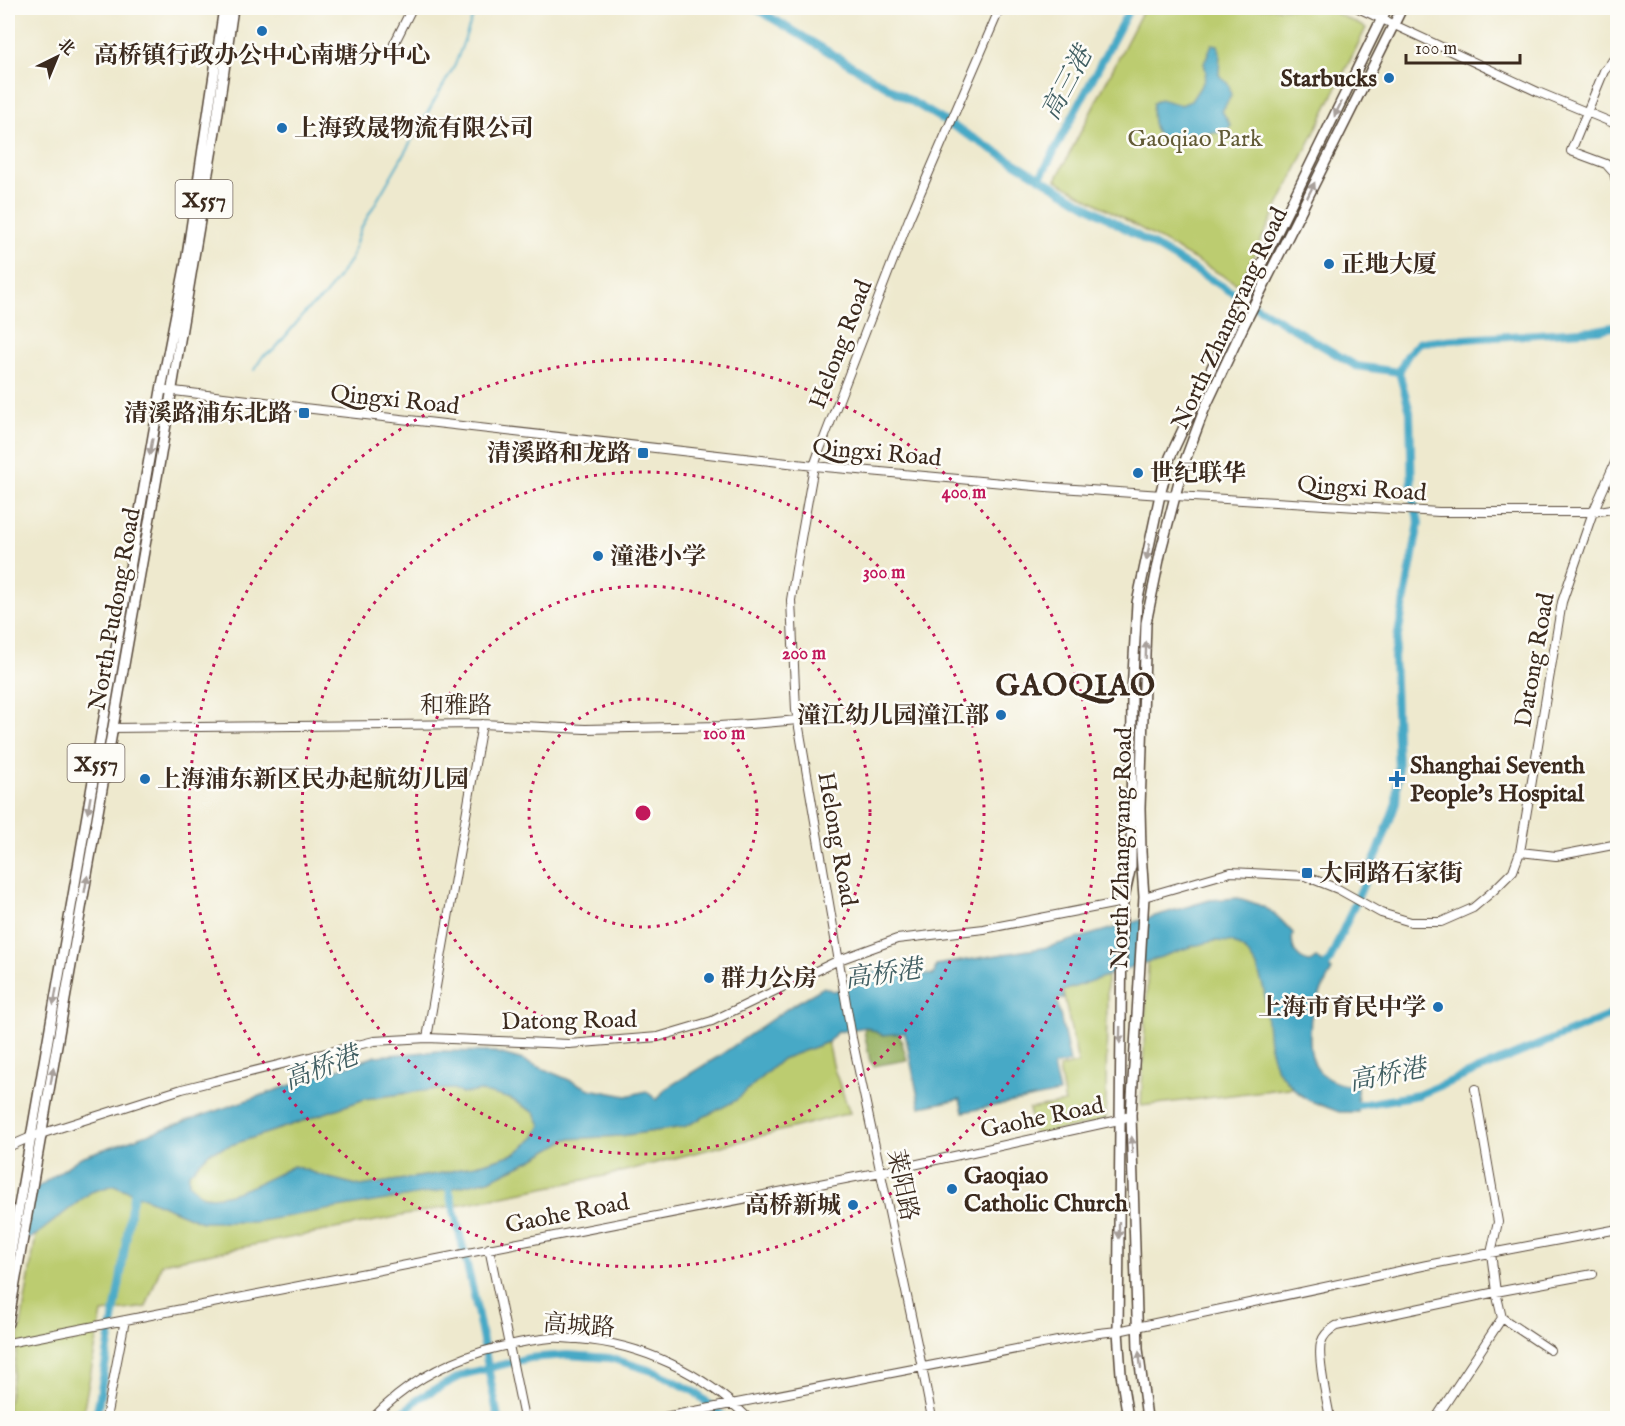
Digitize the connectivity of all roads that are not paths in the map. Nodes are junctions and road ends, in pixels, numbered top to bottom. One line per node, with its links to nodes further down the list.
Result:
1 (224, 8): 18 (main road, North Pudong Road / X557)
2 (233, 8): 18 (main road, North Pudong Road / X557)
3 (412, 8): 12 (street)
4 (1000, 8): 20 (street, Helong Road)
5 (1358, 8): 10 (street)
6 (1387, 8): 10 (main road, North Zhangyang Road)
7 (1402, 8): 11 (main road, North Zhangyang Road)
8 (1613, 8): 9 (street)
9 (1617, 13)
10 (1382, 19): 11 (street); 21 (main road, North Zhangyang Road, one-way to 21)
11 (1394, 25): 15 (street); 22 (main road, North Zhangyang Road, one-way to 11)
12 (394, 44)
13 (1615, 58): 14 (street); 15 (street)
14 (1617, 73)
15 (1587, 112): 16 (street); 17 (street)
16 (1617, 125)
17 (1617, 189)
18 (166, 390): 20 (street, Qingxi Road); 27 (main road, North Pudong Road / X557); 38 (main road, North Pudong Road / X557, one-way to 38)
19 (1617, 456): 24 (street, Datong Road)
20 (814, 466): 21 (street, Qingxi Road); 25 (street, Helong Road)
21 (1160, 495): 22 (street, Qingxi Road); 31 (main road, North Zhangyang Road, one-way to 31)
22 (1176, 496): 24 (street, Qingxi Road); 30 (main road, North Zhangyang Road, one-way to 22)
23 (1617, 508): 24 (street)
24 (1593, 512): 29 (street, Datong Road)
25 (798, 720): 26 (street, 和雅路); 32 (street, Helong Road)
26 (482, 724): 27 (street, 和雅路); 33 (street)
27 (113, 728): 37 (main road, North Pudong Road / X557, one-way to 27)
28 (1617, 844): 29 (street)
29 (1520, 852): 30 (street, Datong Road)
30 (1144, 897): 31 (main road); 35 (main road, North Zhangyang Road)
31 (1123, 902): 32 (street, Datong Road); 36 (main road, North Zhangyang Road, one-way to 36)
32 (839, 960): 33 (street, Datong Road); 40 (street, 莱阳路)
33 (427, 1038): 37 (street, Datong Road)
34 (1475, 1089): 43 (street)
35 (1131, 1115): 36 (street, Gaohe Road); 50 (main road, North Zhangyang Road, one-way to 35)
36 (1119, 1120): 40 (street, Gaohe Road); 51 (main road, North Zhangyang Road, one-way to 51)
37 (42, 1134): 38 (street, Datong Road); 49 (main road, North Pudong Road / X557)
38 (31, 1137): 39 (street, Datong Road); 44 (main road, North Pudong Road / X557)
39 (8, 1148)
40 (881, 1172): 42 (street, Gaohe Road); 55 (street, 莱阳路)
41 (1617, 1229): 43 (street)
42 (489, 1248): 48 (street, Gaohe Road); 53 (street)
43 (1491, 1253): 46 (street); 50 (street)
44 (8, 1269)
45 (1593, 1274): 46 (street)
46 (1496, 1292): 47 (street); 65 (street)
47 (1502, 1318): 54 (street); 66 (street)
48 (122, 1320): 52 (street, Gaohe Road); 57 (street)
49 (8, 1323)
50 (1138, 1326): 51 (street); 64 (main road, North Zhangyang Road, one-way to 50)
51 (1118, 1331): 55 (street); 63 (main road, North Zhangyang Road)
52 (8, 1343)
53 (508, 1344): 56 (street, 高城路); 58 (street, 高城路); 59 (street)
54 (1550, 1350)
55 (922, 1367): 56 (street); 62 (street, 莱阳路)
56 (733, 1404): 60 (street); 61 (street, 高城路)
57 (106, 1419)
58 (373, 1419)
59 (524, 1419)
60 (659, 1419)
61 (748, 1419)
62 (932, 1419)
63 (1128, 1419)
64 (1147, 1419)
65 (1330, 1419)
66 (1436, 1419)

